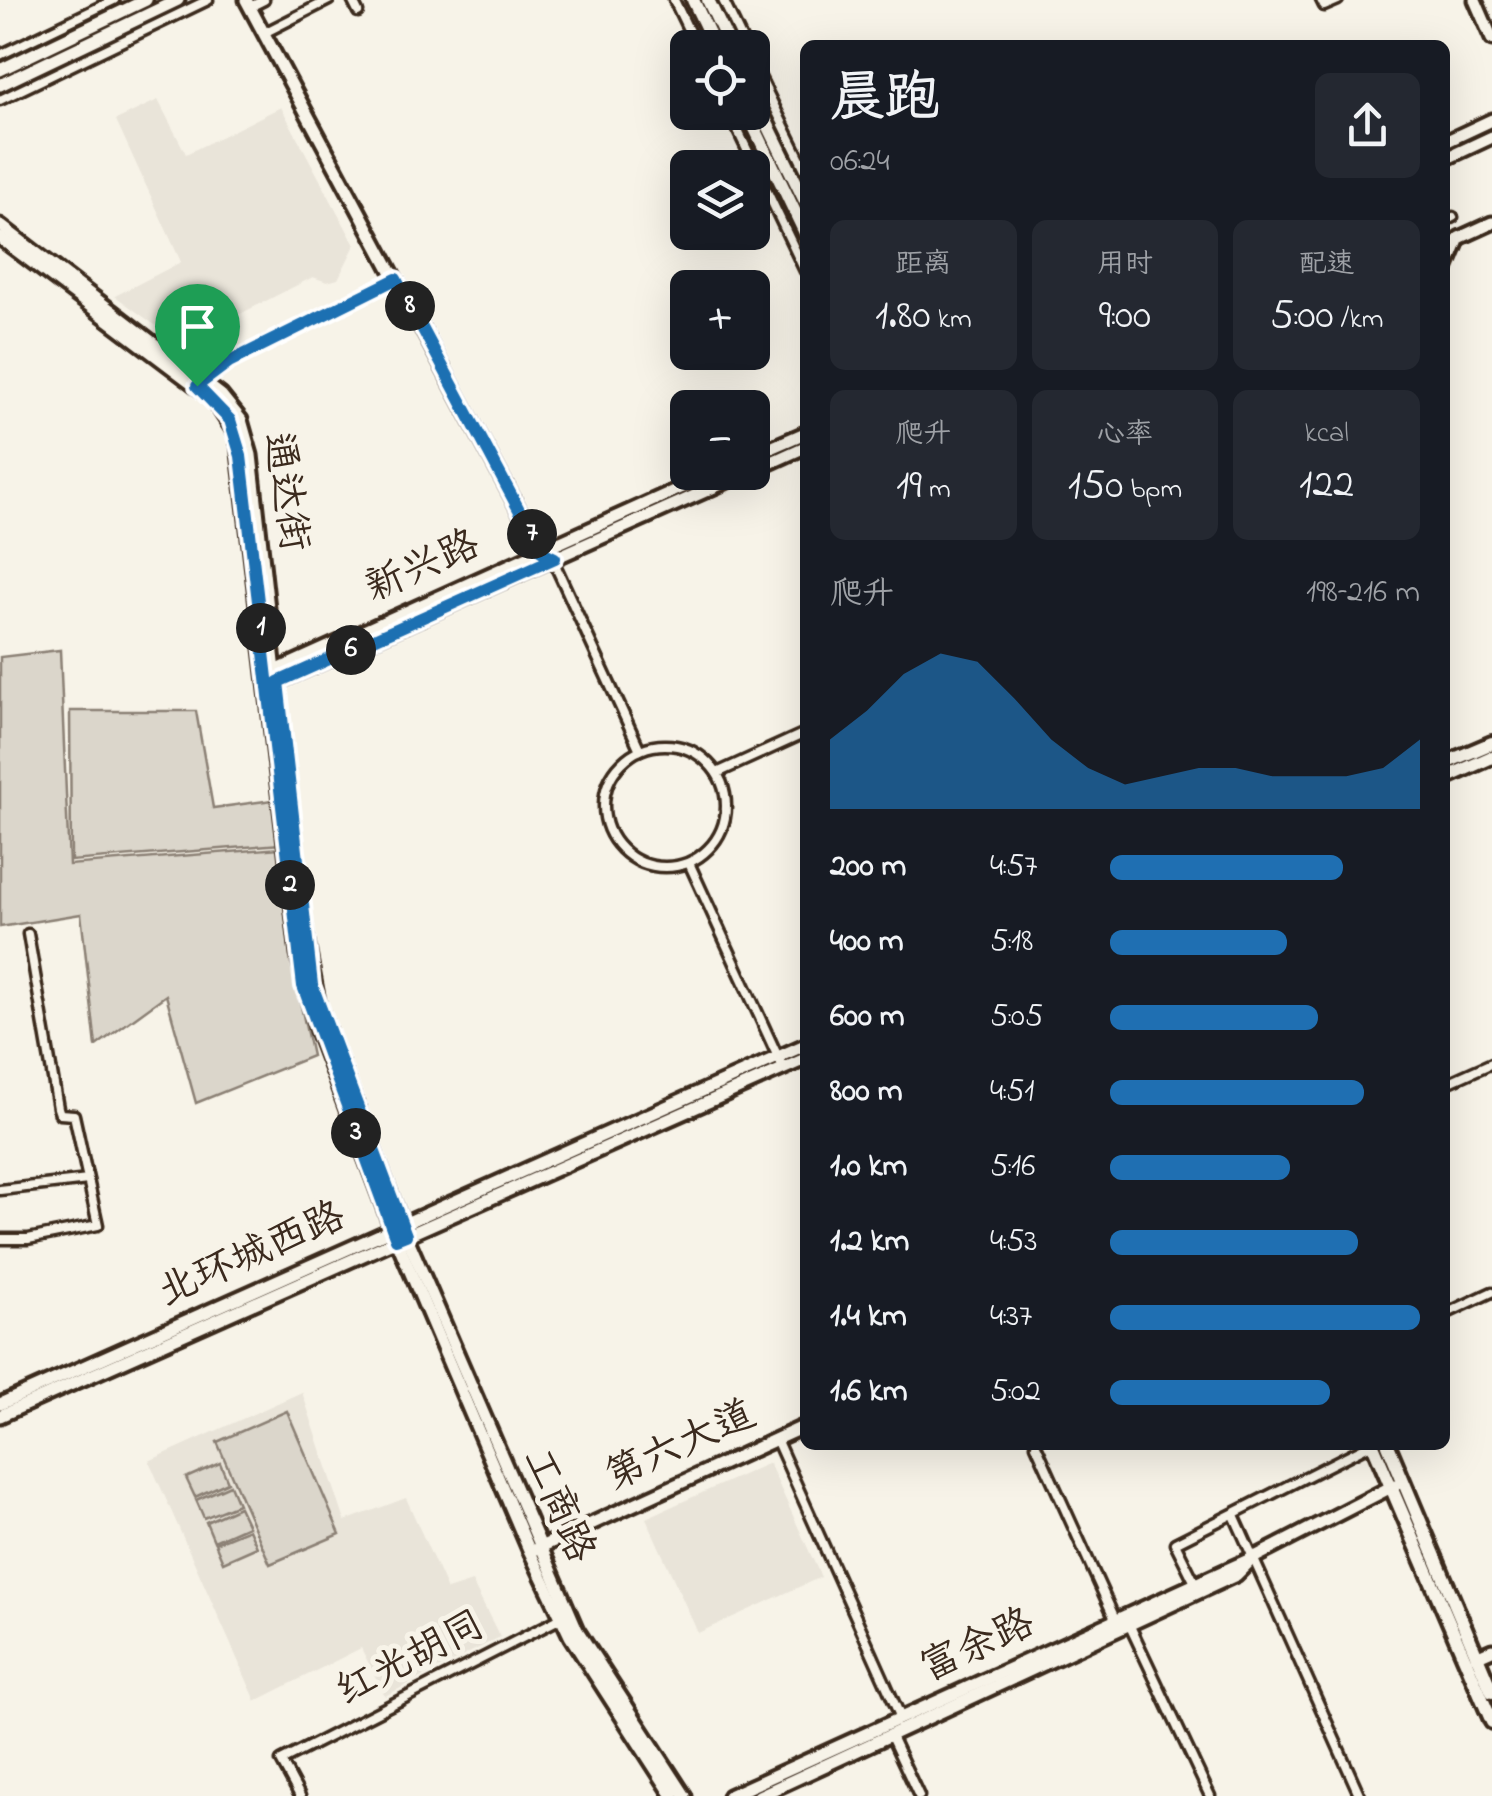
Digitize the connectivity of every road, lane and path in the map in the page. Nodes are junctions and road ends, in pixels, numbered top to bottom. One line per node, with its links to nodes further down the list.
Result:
1 (114, 0): 23 (street)
2 (146, 0): 24 (main road)
3 (178, 0): 25 (main road)
4 (208, 0): 27 (street)
5 (264, 0): 15 (street)
6 (329, 0): 21 (street)
7 (352, 0): 16 (street)
8 (674, 0): 17 (street)
9 (693, 0): 18 (main road)
10 (708, 0): 19 (main road)
11 (723, 0): 20 (street)
12 (1321, 0): 13 (street)
13 (1338, 0)
14 (1475, 0): 22 (main road)
15 (248, 4): 21 (main road)
16 (358, 12)
17 (688, 30)
18 (707, 30)
19 (722, 30)
20 (737, 30)
21 (264, 33): 43 (main road)
22 (1492, 39)
23 (0, 55)
24 (0, 70)
25 (0, 85)
26 (770, 97): 35 (street)
27 (0, 100)
28 (1492, 120): 33 (main road)
29 (770, 129): 36 (main road)
30 (738, 130): 42 (street)
31 (756, 130): 37 (main road)
32 (1492, 137): 34 (main road)
33 (1450, 140)
34 (1450, 157)
35 (800, 159)
36 (800, 191)
37 (800, 223)
38 (1492, 223): 41 (main road)
39 (0, 225): 44 (main road, 通达街)
40 (0, 238): 44 (main road, 通达街)
41 (1450, 260)
42 (800, 261)
43 (396, 279): 44 (street); 51 (main road)
44 (201, 383): 52 (main road, 通达街)
45 (800, 435): 46 (main road)
46 (770, 448)
47 (800, 449): 48 (main road, 新兴路)
48 (770, 463)
49 (679, 490): 51 (main road, 新兴路)
50 (706, 490): 51 (main road, 新兴路)
51 (548, 554): 52 (main road, 新兴路); 55 (street)
52 (272, 678): 69 (main road, 通达街)
53 (800, 735): 58 (street)
54 (1492, 743): 57 (main road)
55 (640, 750): 58 (street); 60 (street)
56 (1492, 757): 59 (main road)
57 (1450, 761)
58 (716, 773): 60 (street)
59 (1450, 776)
60 (689, 863): 65 (street)
61 (28, 934): 67 (street)
62 (800, 1049): 65 (main road, 北环城西路)
63 (800, 1059): 65 (main road, 北环城西路)
64 (1492, 1062): 66 (street)
65 (780, 1063): 69 (main road, 北环城西路)
66 (1450, 1082)
67 (88, 1180): 68 (street); 70 (street)
68 (0, 1190)
69 (399, 1232): 73 (main road, 北环城西路); 74 (main road, 北环城西路); 83 (main road, 工商路)
70 (0, 1239)
71 (1492, 1292): 72 (street)
72 (1450, 1312)
73 (0, 1404)
74 (0, 1416)
75 (800, 1428): 76 (main road, 第六大道)
76 (776, 1439): 83 (main road, 第六大道); 92 (street)
77 (1038, 1450): 87 (street)
78 (1361, 1450): 82 (street)
79 (1374, 1450): 81 (main road)
80 (1389, 1450): 81 (main road)
81 (1397, 1484): 84 (main road, 富余路); 90 (main road); 93 (main road)
82 (1234, 1516): 84 (street); 85 (street)
83 (535, 1550): 86 (main road, 工商路)
84 (1255, 1556): 85 (main road, 富余路); 88 (main road, 富余路); 102 (street)
85 (1194, 1582): 87 (main road, 富余路)
86 (565, 1616): 95 (street, 红光胡同); 96 (main road, 工商路); 97 (main road, 工商路)
87 (1115, 1619): 92 (main road, 富余路)
88 (1130, 1624): 94 (main road, 富余路); 101 (street)
89 (1492, 1650): 90 (main road)
90 (1476, 1657): 91 (main road)
91 (1492, 1692)
92 (901, 1718): 94 (main road, 富余路)
93 (1492, 1722)
94 (888, 1730): 98 (main road, 富余路); 99 (main road, 富余路); 100 (street)
95 (300, 1796)
96 (673, 1796)
97 (685, 1796)
98 (729, 1796)
99 (759, 1796)
100 (919, 1796)
101 (1210, 1796)
102 (1360, 1796)

